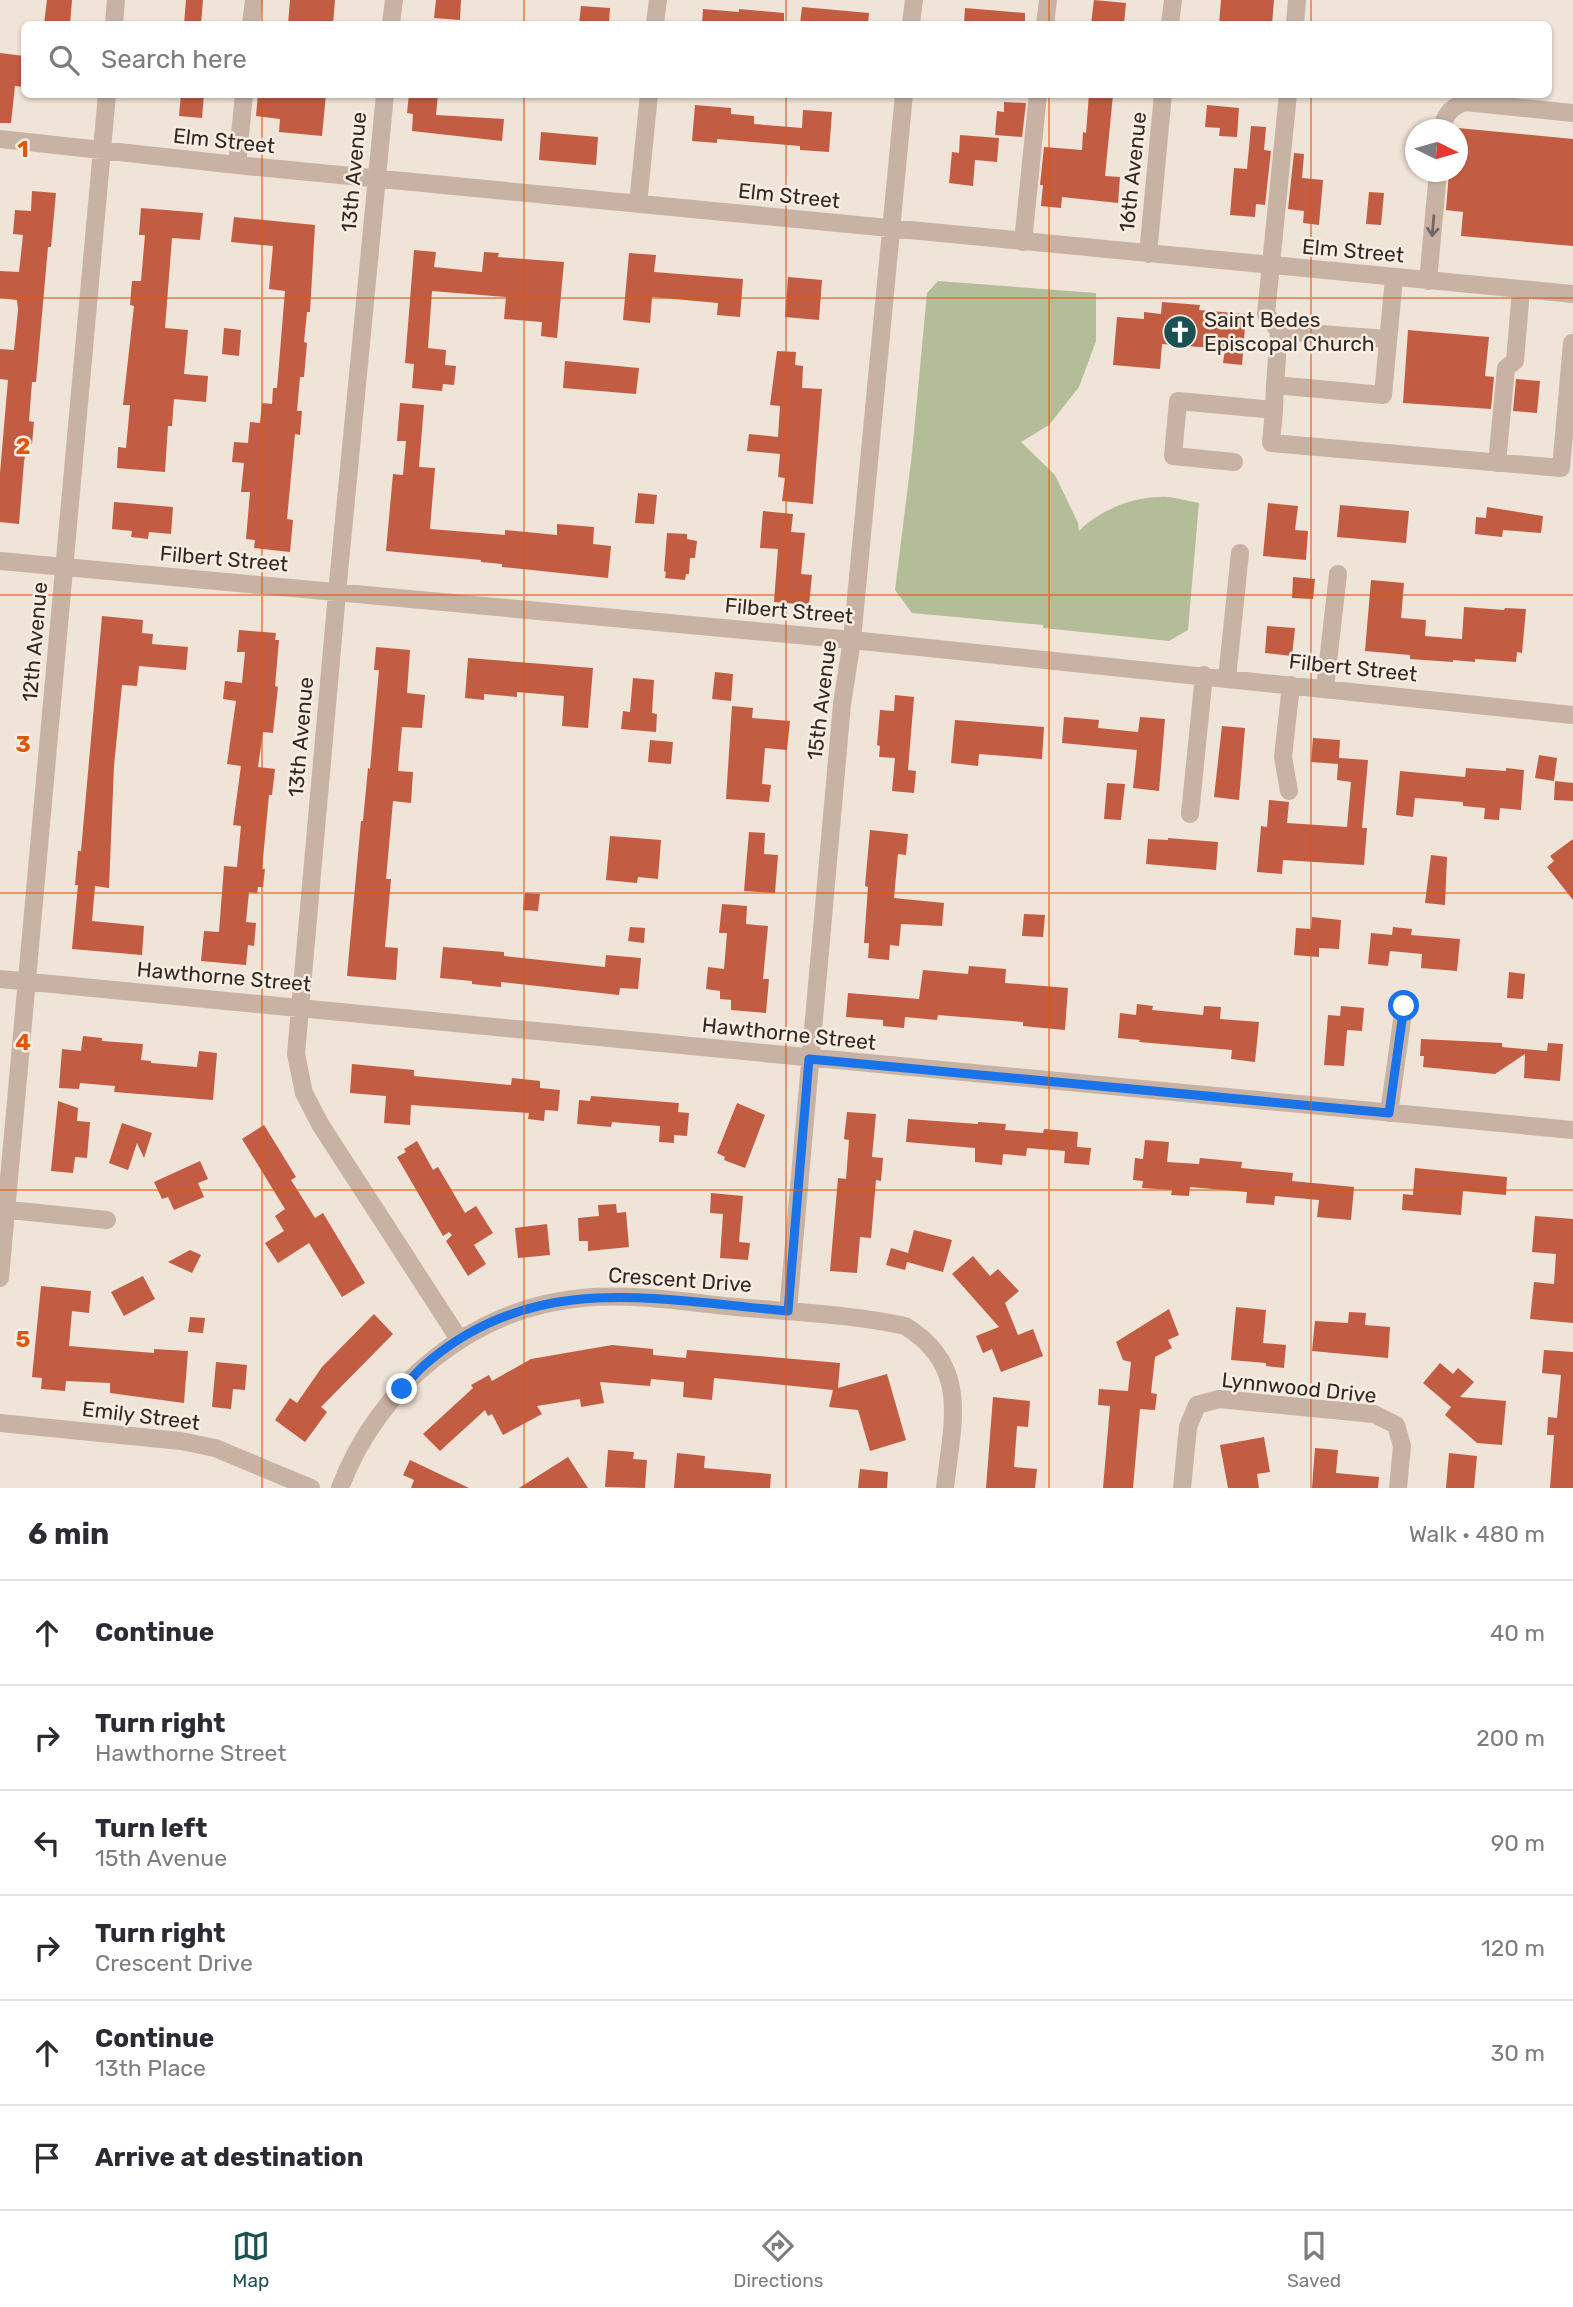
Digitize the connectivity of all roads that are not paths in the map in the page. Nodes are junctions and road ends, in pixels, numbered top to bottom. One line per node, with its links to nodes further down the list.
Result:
1 (116, 0): 9 (street)
2 (254, 0): 10 (street)
3 (394, 0): 11 (street)
4 (658, 0): 12 (street)
5 (914, 0): 13 (street)
6 (1048, 0): 14 (street)
7 (1173, 0): 15 (street)
8 (1297, 0): 16 (street)
9 (114, 21)
10 (251, 21)
11 (391, 21)
12 (656, 21)
13 (911, 21)
14 (1045, 21)
15 (1170, 21)
16 (1295, 21)
17 (107, 98): 28 (street, 12th Avenue)
18 (244, 98): 29 (street)
19 (385, 98): 30 (street, 13th Avenue)
20 (649, 98): 32 (street)
21 (904, 98): 33 (street, 15th Avenue)
22 (1038, 98): 34 (street)
23 (1163, 98): 35 (street, 16th Avenue)
24 (1288, 98): 36 (street)
25 (1573, 113): 26 (street)
26 (1445, 119)
27 (0, 139): 28 (street, Elm Street)
28 (101, 152): 29 (street, Elm Street); 50 (street, 12th Avenue)
29 (237, 165): 30 (street, Elm Street)
30 (377, 179): 32 (street, Elm Street); 52 (street, 13th Avenue)
31 (1437, 182): 38 (street, one-way to 38)
32 (638, 204): 33 (street, Elm Street)
33 (891, 229): 34 (street, Elm Street); 53 (street, 15th Avenue)
34 (1023, 242): 35 (street, Elm Street)
35 (1148, 254): 36 (street, Elm Street)
36 (1271, 266): 37 (street, Elm Street); 41 (street)
37 (1394, 278): 38 (street, Elm Street); 42 (street)
38 (1428, 281): 39 (street, Elm Street)
39 (1521, 290): 40 (street, Elm Street); 47 (street)
40 (1573, 294)
41 (1279, 331): 42 (street); 44 (street)
42 (1388, 339): 44 (street)
43 (1572, 343): 47 (street)
44 (1275, 385): 45 (street)
45 (1273, 410): 46 (street); 47 (street)
46 (1234, 461)
47 (1497, 463)
48 (1240, 553): 55 (street)
49 (0, 561): 50 (street, Filbert Street)
50 (64, 567): 52 (street, Filbert Street); 62 (street, 12th Avenue)
51 (1338, 574): 57 (street)
52 (337, 593): 53 (street, Filbert Street); 63 (street, 13th Avenue)
53 (852, 640): 54 (street, Filbert Street); 65 (street, 15th Avenue)
54 (1204, 676): 55 (street, Filbert Street); 60 (street)
55 (1227, 678): 56 (street, Filbert Street)
56 (1291, 684): 57 (street, Filbert Street); 59 (street)
57 (1325, 688): 58 (street, Filbert Street)
58 (1573, 715)
59 (1289, 791)
60 (1189, 814)
61 (0, 979): 62 (street, Hawthorne Street)
62 (27, 982): 63 (street, Hawthorne Street); 68 (street, 12th Avenue)
63 (299, 1006): 65 (street, Hawthorne Street); 72 (street, 13th Avenue)
64 (1404, 1006): 66 (street)
65 (809, 1059): 66 (street, Hawthorne Street); 71 (street, 15th Avenue)
66 (1389, 1113): 67 (street, Hawthorne Street)
67 (1573, 1130)
68 (3, 1210): 69 (street); 70 (street, 12th Avenue)
69 (107, 1220)
70 (0, 1278)
71 (788, 1311): 72 (street, Crescent Drive); 76 (street, Crescent Drive)
72 (460, 1339): 75 (street, Crescent Drive)
73 (0, 1423): 74 (street, Emily Street)
74 (311, 1488)
75 (340, 1488)
76 (945, 1488)
77 (1182, 1488): 78 (street, Lynnwood Drive)
78 (1398, 1488)

